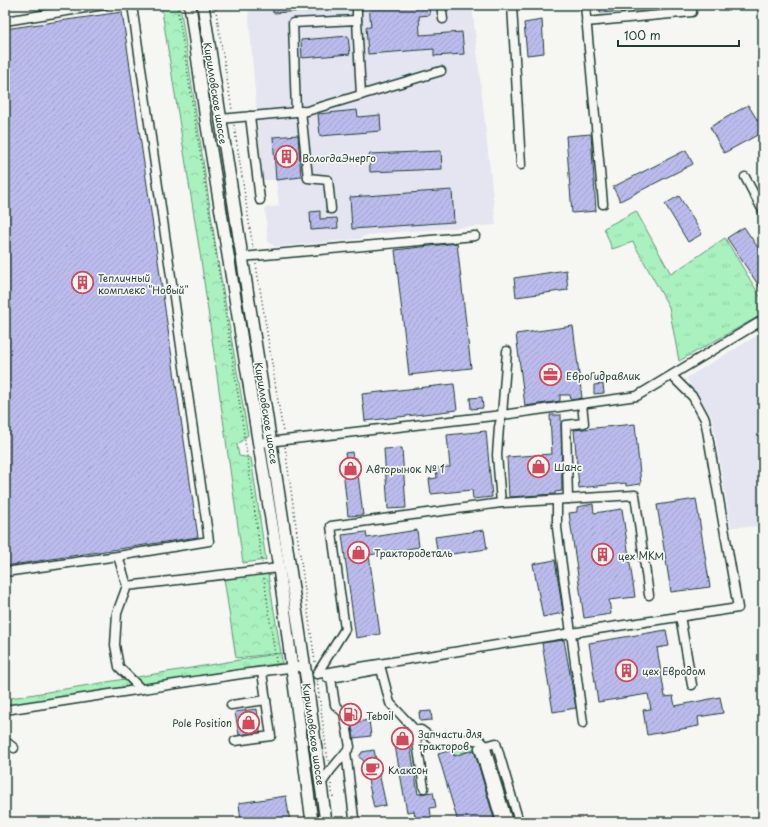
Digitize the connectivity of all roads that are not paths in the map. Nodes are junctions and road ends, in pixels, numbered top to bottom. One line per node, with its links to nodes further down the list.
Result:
1 (104, 5): 12 (street)
2 (132, 5): 37 (street)
3 (190, 5): 33 (main road, Кирилловское шоссе)
4 (203, 5): 18 (main road, Кирилловское шоссе)
5 (357, 5): 11 (street)
6 (441, 5): 10 (street)
7 (512, 5): 19 (street)
8 (585, 5): 13 (street)
9 (692, 5): 13 (street)
10 (443, 19)
11 (357, 20): 15 (street); 16 (street)
12 (5, 21)
13 (586, 22): 22 (street)
14 (441, 72): 15 (street)
15 (361, 95): 16 (street)
16 (298, 111): 17 (street); 23 (street)
17 (250, 116): 18 (street); 21 (street)
18 (220, 119): 26 (main road, Кирилловское шоссе)
19 (521, 165)
20 (745, 177): 24 (street)
21 (260, 200)
22 (603, 204)
23 (331, 209)
24 (763, 212)
25 (475, 236): 26 (street)
26 (242, 257): 32 (main road, Кирилловское шоссе)
27 (763, 320): 29 (street)
28 (507, 352): 31 (street)
29 (672, 376): 30 (street); 42 (street)
30 (582, 404): 31 (street); 34 (street)
31 (502, 415): 32 (street); 36 (street)
32 (271, 441): 33 (street); 46 (main road, Кирилловское шоссе)
33 (259, 443): 38 (main road, Кирилловское шоссе)
34 (568, 499): 35 (street); 41 (street)
35 (557, 500): 36 (street); 43 (street)
36 (501, 503): 46 (street)
37 (118, 556): 39 (street); 40 (street)
38 (279, 568): 40 (street); 44 (main road, Кирилловское шоссе)
39 (5, 572)
40 (127, 586): 49 (street)
41 (649, 595)
42 (680, 616): 43 (street); 48 (street)
43 (571, 633): 46 (street); 53 (street)
44 (292, 667): 45 (street); 46 (street); 63 (main road, Кирилловское шоссе)
45 (262, 672): 49 (street); 50 (street)
46 (309, 672): 47 (street); 60 (main road, Кирилловское шоссе)
47 (331, 678): 54 (street); 59 (street)
48 (692, 685)
49 (141, 689): 52 (street)
50 (266, 700): 51 (street); 56 (street)
51 (231, 705)
52 (5, 710)
53 (582, 723)
54 (415, 730): 57 (street); 61 (street)
55 (5, 741): 58 (street)
56 (235, 741)
57 (485, 745): 65 (street); 66 (street); 67 (street)
58 (14, 748)
59 (346, 752): 60 (street); 62 (street)
60 (321, 784): 64 (main road, Кирилловское шоссе)
61 (424, 788)
62 (354, 818)
63 (312, 822)
64 (326, 822)
65 (501, 822)
66 (508, 822)
67 (519, 822)

